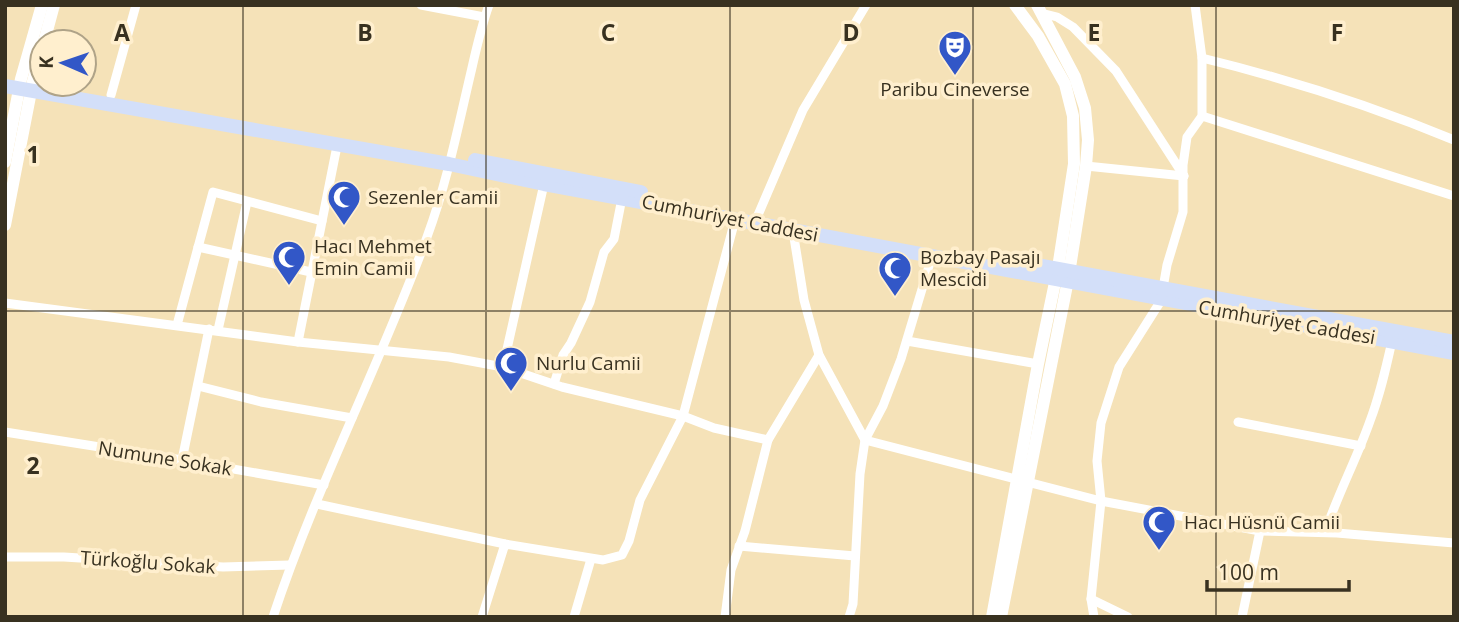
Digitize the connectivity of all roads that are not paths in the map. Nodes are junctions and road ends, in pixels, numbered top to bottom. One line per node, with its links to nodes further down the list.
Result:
1 (42, 5): 14 (street)
2 (54, 5): 11 (street)
3 (136, 5): 16 (street)
4 (421, 5): 10 (street)
5 (489, 5): 10 (street)
6 (866, 5): 28 (street)
7 (1015, 5): 37 (street)
8 (1195, 5): 12 (street)
9 (1039, 9): 22 (street); 23 (street)
10 (484, 17): 20 (street)
11 (48, 28)
12 (1202, 58): 17 (street); 18 (street)
13 (5, 76): 14 (main road, Cumhuriyet Caddesi)
14 (25, 84): 19 (main road, Cumhuriyet Caddesi); 21 (street); 31 (street)
15 (98, 93): 16 (main road, Cumhuriyet Caddesi)
16 (111, 95): 20 (main road, Cumhuriyet Caddesi)
17 (1202, 116): 23 (street); 25 (street)
18 (1454, 140)
19 (337, 146): 20 (main road, Cumhuriyet Caddesi); 30 (street)
20 (450, 160): 24 (main road, Cumhuriyet Caddesi); 28 (main road, Cumhuriyet Caddesi); 46 (street)
21 (5, 162)
22 (1086, 166): 23 (street); 37 (street)
23 (1184, 176): 38 (street)
24 (544, 184): 26 (main road, Cumhuriyet Caddesi); 50 (street)
25 (1454, 197)
26 (622, 198): 29 (main road, Cumhuriyet Caddesi); 51 (street)
27 (247, 202): 30 (street); 33 (street); 34 (street)
28 (758, 215): 37 (main road, Cumhuriyet Caddesi)
29 (735, 220): 32 (main road, Cumhuriyet Caddesi); 53 (street)
30 (322, 221): 36 (street)
31 (5, 225)
32 (793, 231): 35 (main road, Cumhuriyet Caddesi); 48 (street)
33 (198, 247): 34 (street); 40 (street)
34 (235, 255): 36 (street); 41 (street)
35 (932, 256): 37 (main road, Cumhuriyet Caddesi); 42 (street)
36 (311, 272): 44 (street)
37 (1063, 274): 38 (main road, Cumhuriyet Caddesi); 49 (street); 61 (street)
38 (1163, 293): 43 (main road, Cumhuriyet Caddesi); 45 (main road, Cumhuriyet Caddesi); 63 (street)
39 (5, 303): 40 (street)
40 (177, 325): 41 (street)
41 (213, 329): 44 (street); 52 (street)
42 (906, 341): 49 (street); 58 (street)
43 (1392, 341): 47 (main road, Cumhuriyet Caddesi); 59 (street)
44 (298, 342): 46 (street)
45 (1454, 342)
46 (383, 351): 50 (street); 54 (street)
47 (1454, 353)
48 (819, 355): 57 (street); 58 (street)
49 (1038, 364): 61 (street)
50 (503, 367): 51 (street)
51 (554, 384): 53 (street)
52 (198, 386): 54 (street); 60 (street)
53 (683, 416): 57 (street); 72 (street)
54 (352, 418): 62 (street)
55 (1238, 422): 59 (street)
56 (5, 432): 60 (street, Numune Sokak)
57 (768, 440): 69 (street)
58 (865, 440): 61 (street); 70 (street)
59 (1361, 446): 66 (street)
60 (181, 460): 62 (street, Numune Sokak)
61 (1022, 481): 63 (street); 80 (street); 81 (street)
62 (324, 485): 64 (street)
63 (1101, 501): 65 (street); 74 (street)
64 (317, 504): 68 (street); 73 (street)
65 (1260, 531): 66 (street); 84 (street)
66 (1325, 532): 67 (street)
67 (1454, 543)
68 (505, 544): 72 (street); 76 (street)
69 (739, 546): 70 (street); 78 (street)
70 (855, 556): 79 (street)
71 (5, 557): 73 (street, Türkoğlu Sokak)
72 (591, 559): 77 (street)
73 (290, 565): 75 (street)
74 (1091, 599): 82 (street); 83 (street)
75 (273, 617)
76 (482, 617)
77 (574, 617)
78 (724, 617)
79 (849, 617)
80 (992, 617)
81 (1001, 617)
82 (1094, 617)
83 (1128, 617)
84 (1242, 617)

